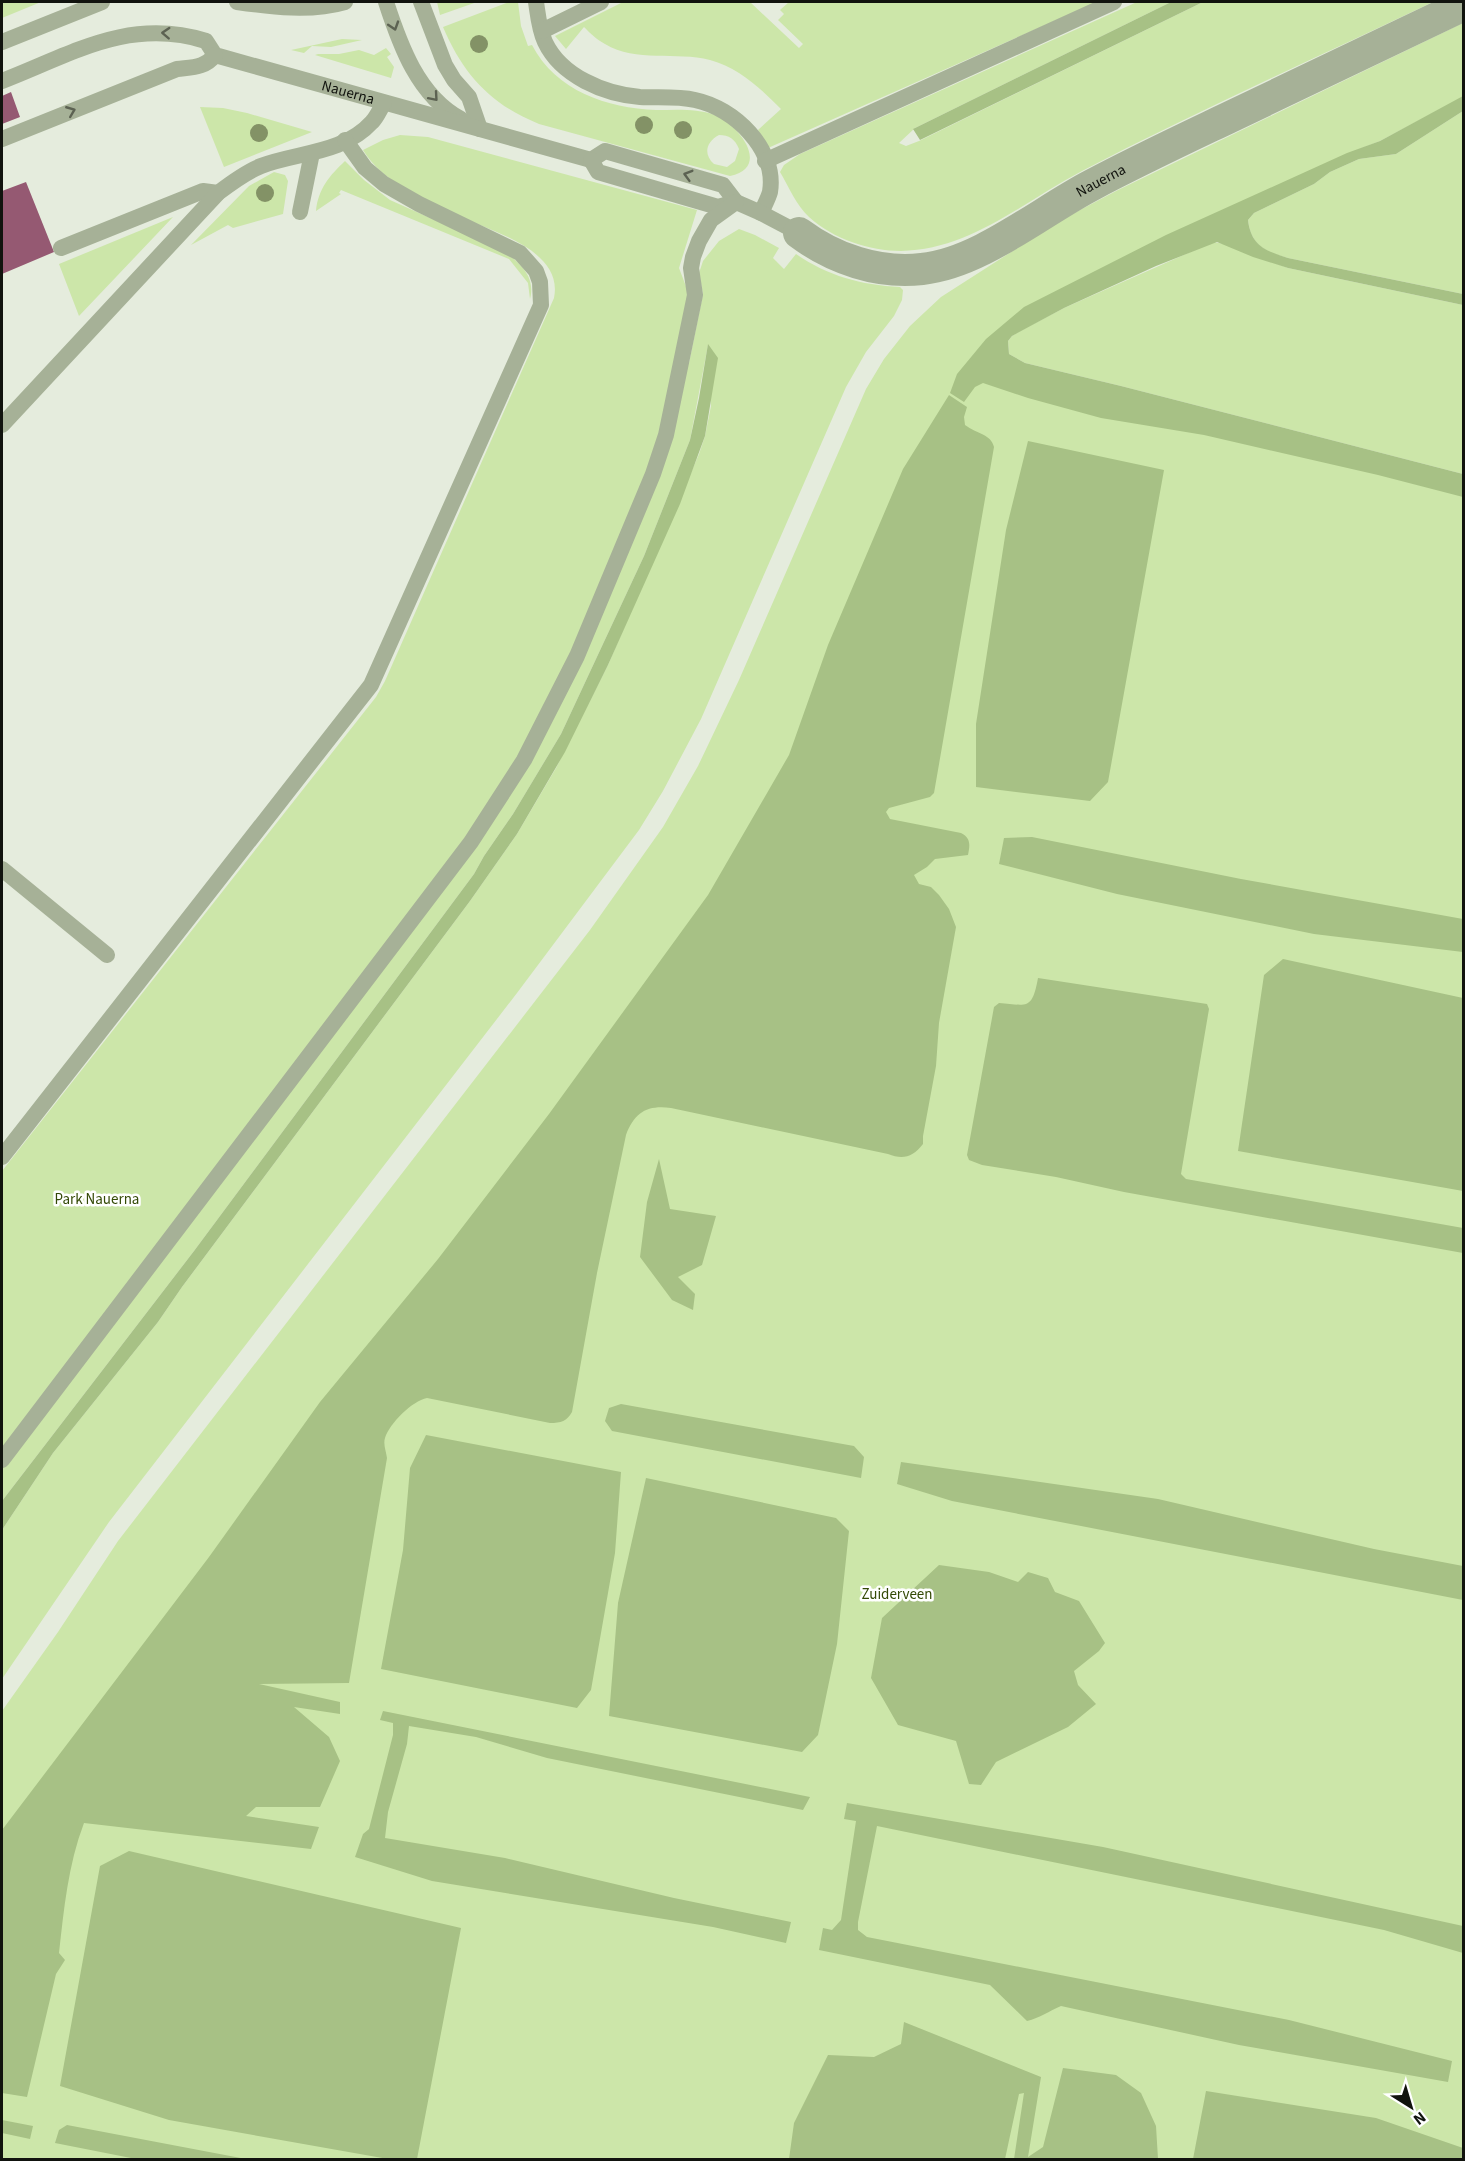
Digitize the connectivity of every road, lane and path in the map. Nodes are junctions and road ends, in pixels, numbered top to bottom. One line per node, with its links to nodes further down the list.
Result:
1 (102, 2): 11 (lane)
2 (237, 2): 3 (lane)
3 (345, 2)
4 (386, 2): 15 (lane, Nauerna, one-way to 15)
5 (421, 2): 15 (lane)
6 (536, 2): 10 (lane)
7 (601, 2): 10 (lane)
8 (1114, 2): 19 (lane)
9 (1464, 5): 24 (street, Nauerna)
10 (542, 31): 19 (lane)
11 (2, 42)
12 (215, 55): 13 (lane, Nauerna, one-way to 13); 14 (lane, Nauerna); 16 (lane, one-way to 12)
13 (2, 81)
14 (384, 103): 15 (lane, Nauerna); 17 (lane)
15 (480, 129): 21 (lane, Nauerna)
16 (9, 136)
17 (345, 140): 18 (lane); 29 (lane)
18 (312, 153): 20 (lane); 22 (lane)
19 (765, 161): 23 (lane)
20 (218, 193): 25 (lane); 26 (lane)
21 (736, 202): 23 (lane, Nauerna); 30 (lane)
22 (300, 212)
23 (761, 213): 24 (lane, Nauerna)
24 (799, 233)
25 (61, 248)
26 (2, 425)
27 (2, 869): 28 (lane)
28 (107, 955)
29 (2, 1157)
30 (2, 1460)

